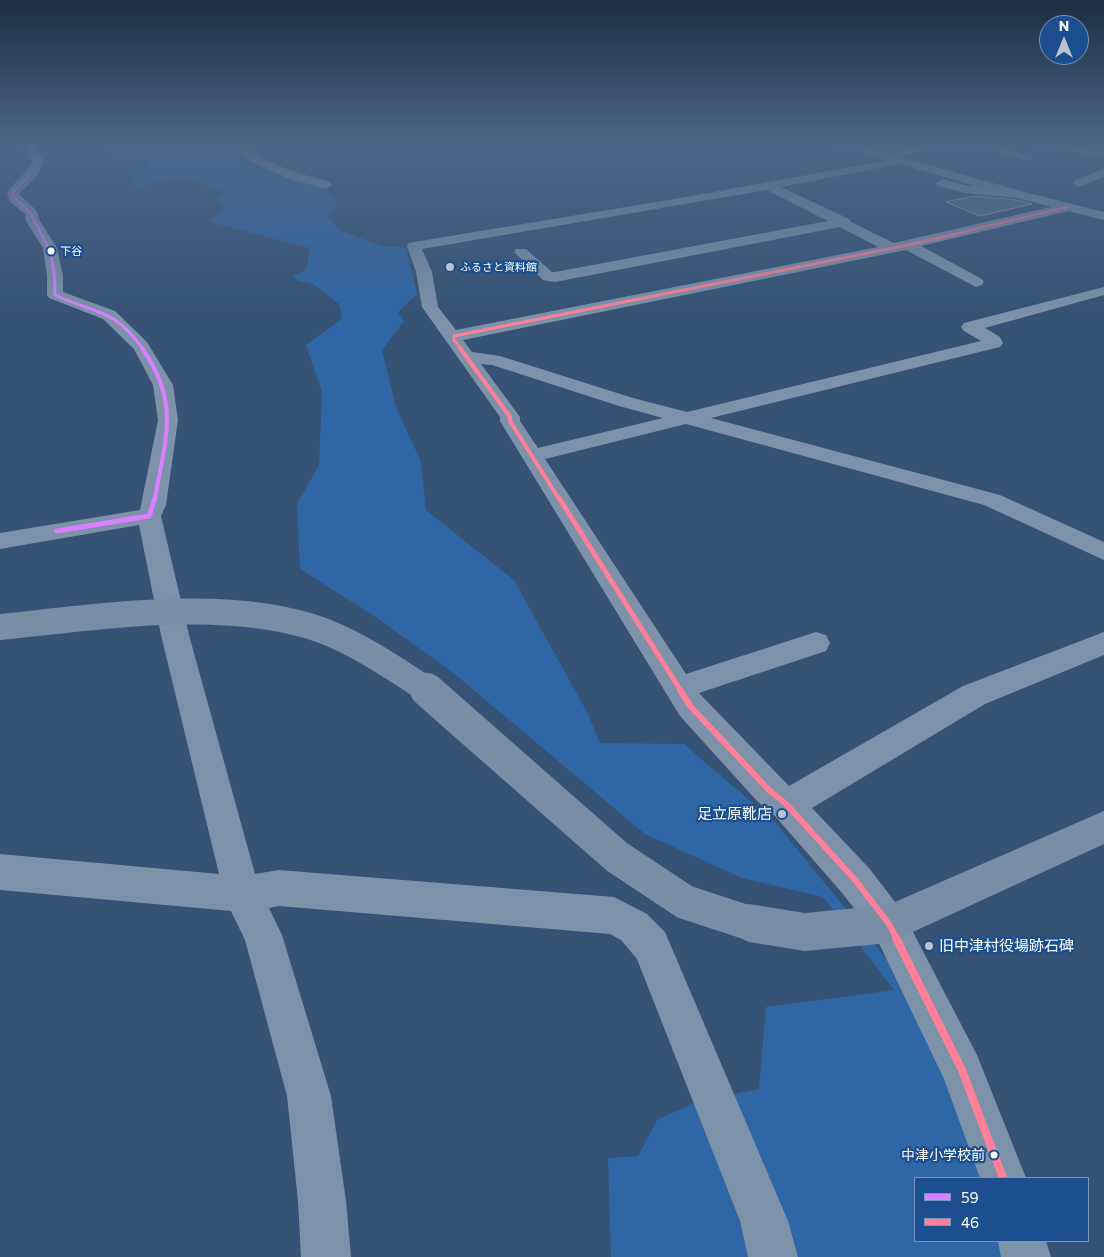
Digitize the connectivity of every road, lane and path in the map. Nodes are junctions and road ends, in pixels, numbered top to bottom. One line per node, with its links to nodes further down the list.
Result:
1 (17, 201): 16 (street)
2 (687, 201): 12 (street)
3 (800, 201): 7 (street)
4 (1043, 201): 5 (main road)
5 (1068, 207): 6 (main road); 8 (street)
6 (1104, 216)
7 (844, 222): 8 (street); 9 (street)
8 (900, 247): 10 (street); 12 (street)
9 (521, 252)
10 (976, 282)
11 (1102, 291): 14 (street)
12 (454, 336): 13 (street)
13 (467, 357): 14 (street); 15 (street)
14 (689, 419): 15 (street); 18 (street)
15 (533, 456): 22 (street)
16 (149, 516): 17 (street); 26 (street)
17 (0, 541)
18 (1104, 552)
19 (0, 626): 27 (street, bridge)
20 (801, 642): 22 (street)
21 (1104, 643): 23 (street)
22 (679, 688): 23 (street)
23 (787, 805): 27 (street)
24 (1104, 827): 27 (street)
25 (0, 872): 26 (street)
26 (242, 894): 30 (street); 31 (street)
27 (889, 924): 28 (street)
28 (1004, 1177)
29 (1022, 1242): 32 (street)
30 (326, 1257)
31 (773, 1257)
32 (1026, 1257)

